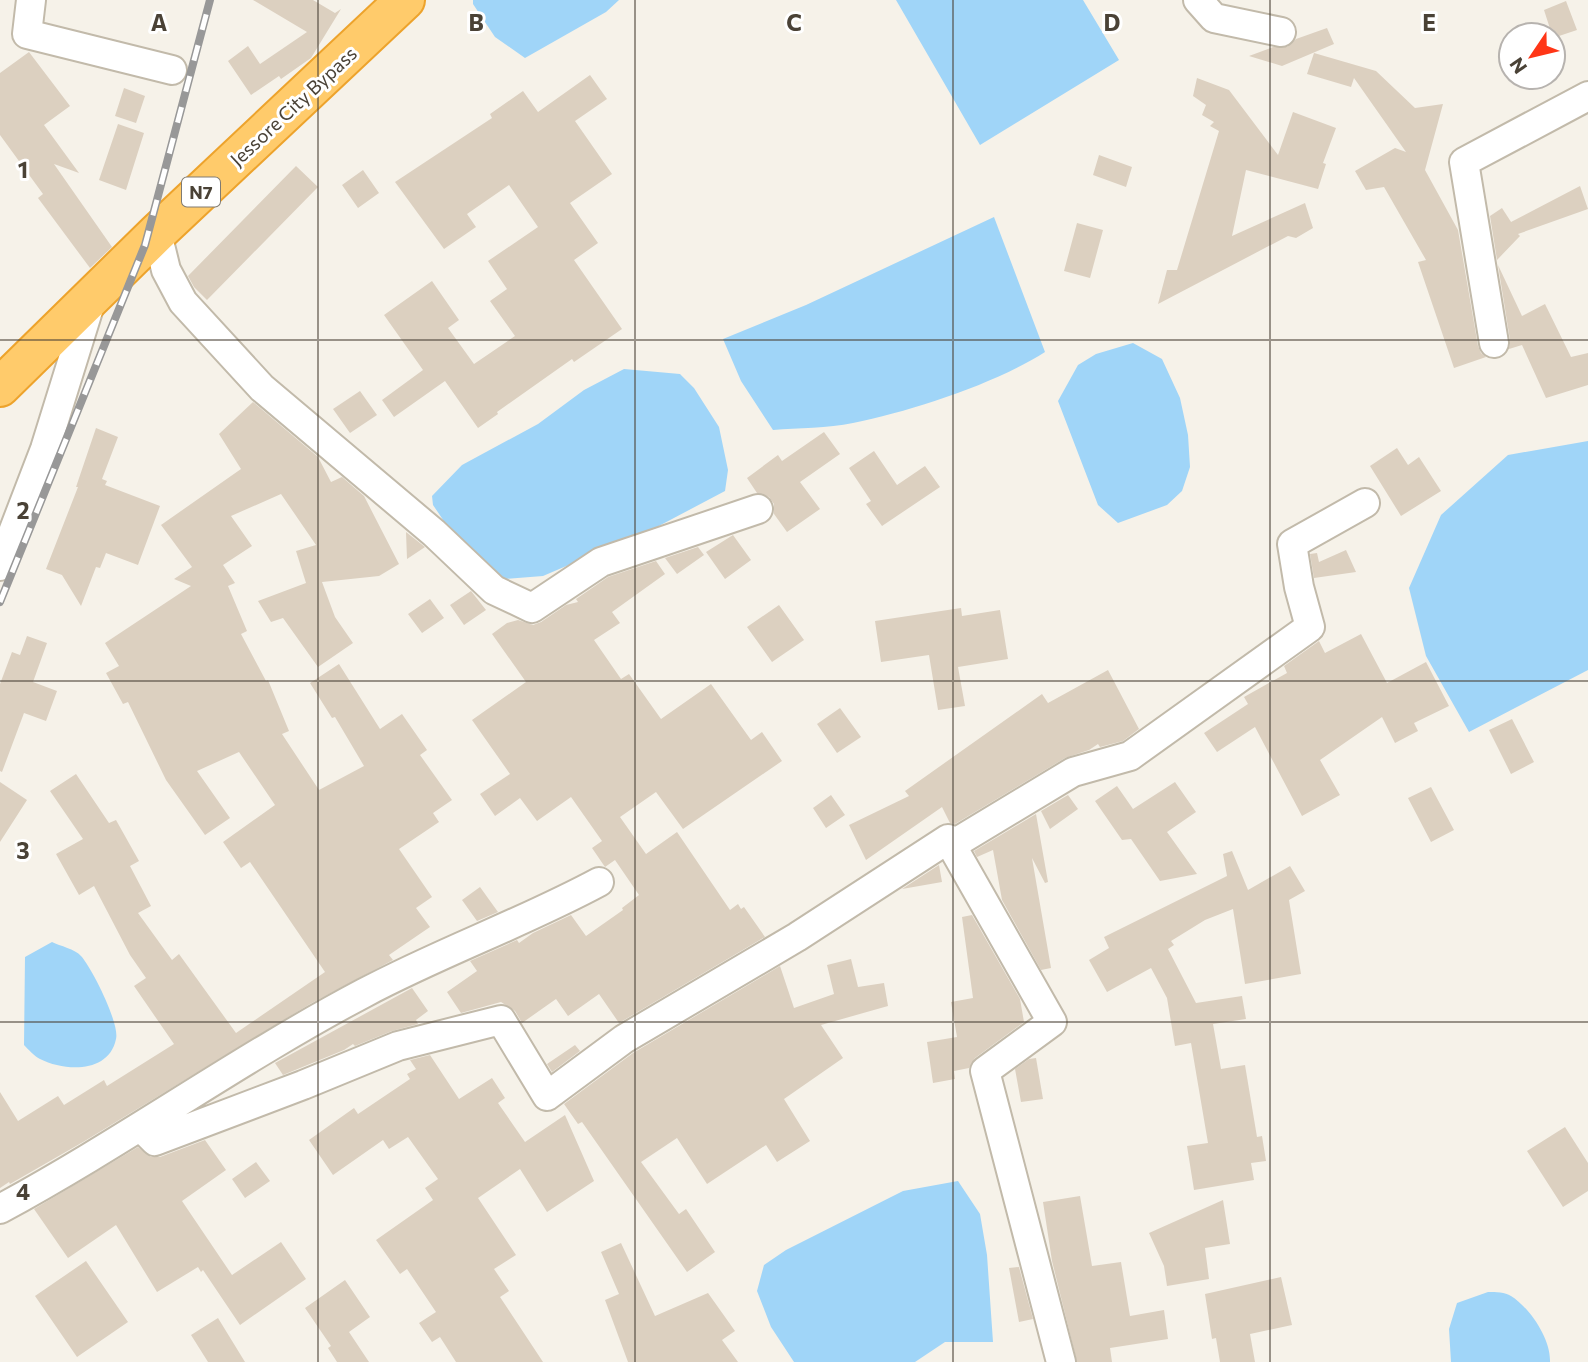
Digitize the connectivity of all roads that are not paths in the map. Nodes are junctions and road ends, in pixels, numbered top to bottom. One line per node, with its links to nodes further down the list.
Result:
1 (31, 0): 5 (street)
2 (405, 0): 7 (highway, Jessore City Bypass / N7)
3 (1198, 0): 4 (street)
4 (1281, 32)
5 (172, 70)
6 (1588, 96): 9 (street)
7 (157, 233): 8 (highway, Jessore City Bypass / N7); 12 (street)
8 (92, 297): 10 (highway, Jessore City Bypass / N7); 13 (street)
9 (1494, 343)
10 (0, 387)
11 (1365, 503): 14 (street)
12 (758, 509)
13 (0, 566)
14 (952, 845): 16 (street); 18 (street)
15 (599, 882): 16 (street)
16 (141, 1127): 17 (street)
17 (0, 1209)
18 (1061, 1362)

